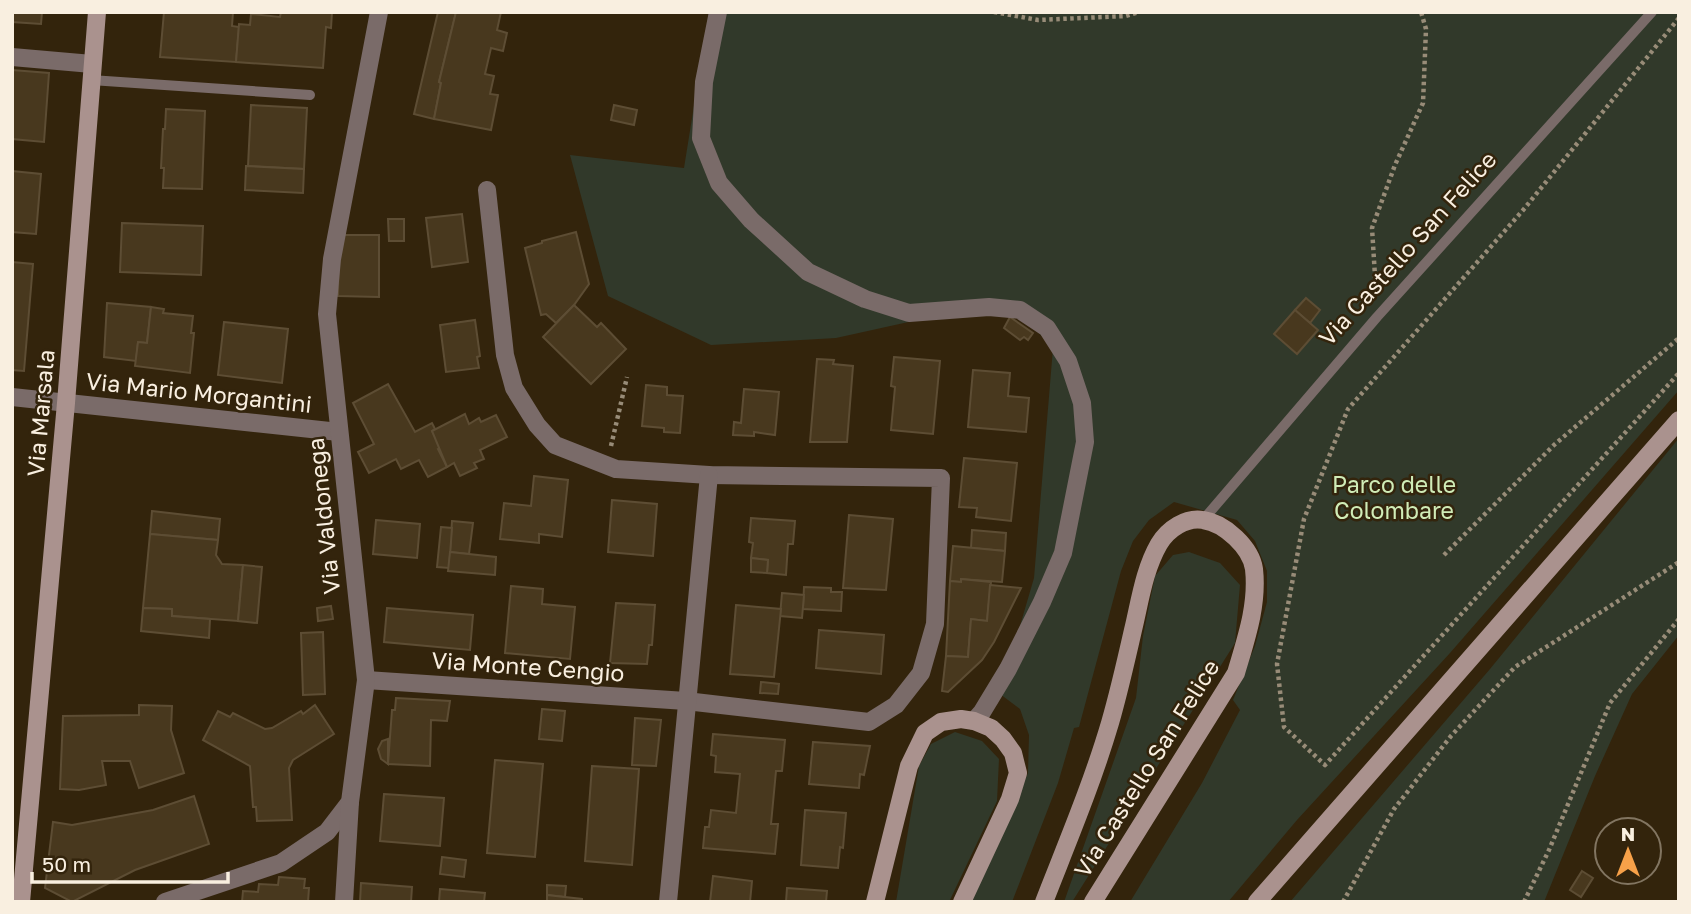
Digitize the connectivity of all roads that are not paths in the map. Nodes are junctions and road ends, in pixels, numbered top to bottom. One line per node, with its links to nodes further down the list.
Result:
1 (97, 12): 6 (street, Via Marsala)
2 (379, 12): 12 (street, Via Valdonega)
3 (718, 12): 17 (street)
4 (1652, 12): 14 (lane, Via Castello San Felice)
5 (12, 57): 6 (street)
6 (91, 72): 7 (lane); 10 (street, Via Marsala)
7 (310, 95)
8 (487, 190): 13 (street)
9 (12, 397): 10 (street, Via Mario Morgantini)
10 (66, 403): 12 (street, Via Mario Morgantini); 19 (street, Via Marsala)
11 (1679, 420): 27 (street)
12 (339, 432): 15 (street, Via Valdonega)
13 (709, 475): 16 (street); 16 (street, Via Monte Cengio)
14 (1203, 520): 25 (street, Via Castello San Felice); 26 (street, Via Castello San Felice)
15 (366, 680): 16 (street, Via Monte Cengio); 18 (street, Via Valdonega)
16 (686, 701): 22 (street)
17 (974, 721): 23 (street); 24 (street)
18 (349, 802): 20 (street, Via Valdonega); 21 (street)
19 (21, 902)
20 (165, 902)
21 (344, 902)
22 (668, 902)
23 (875, 902)
24 (962, 902)
25 (1044, 902)
26 (1093, 902)
27 (1257, 902)

